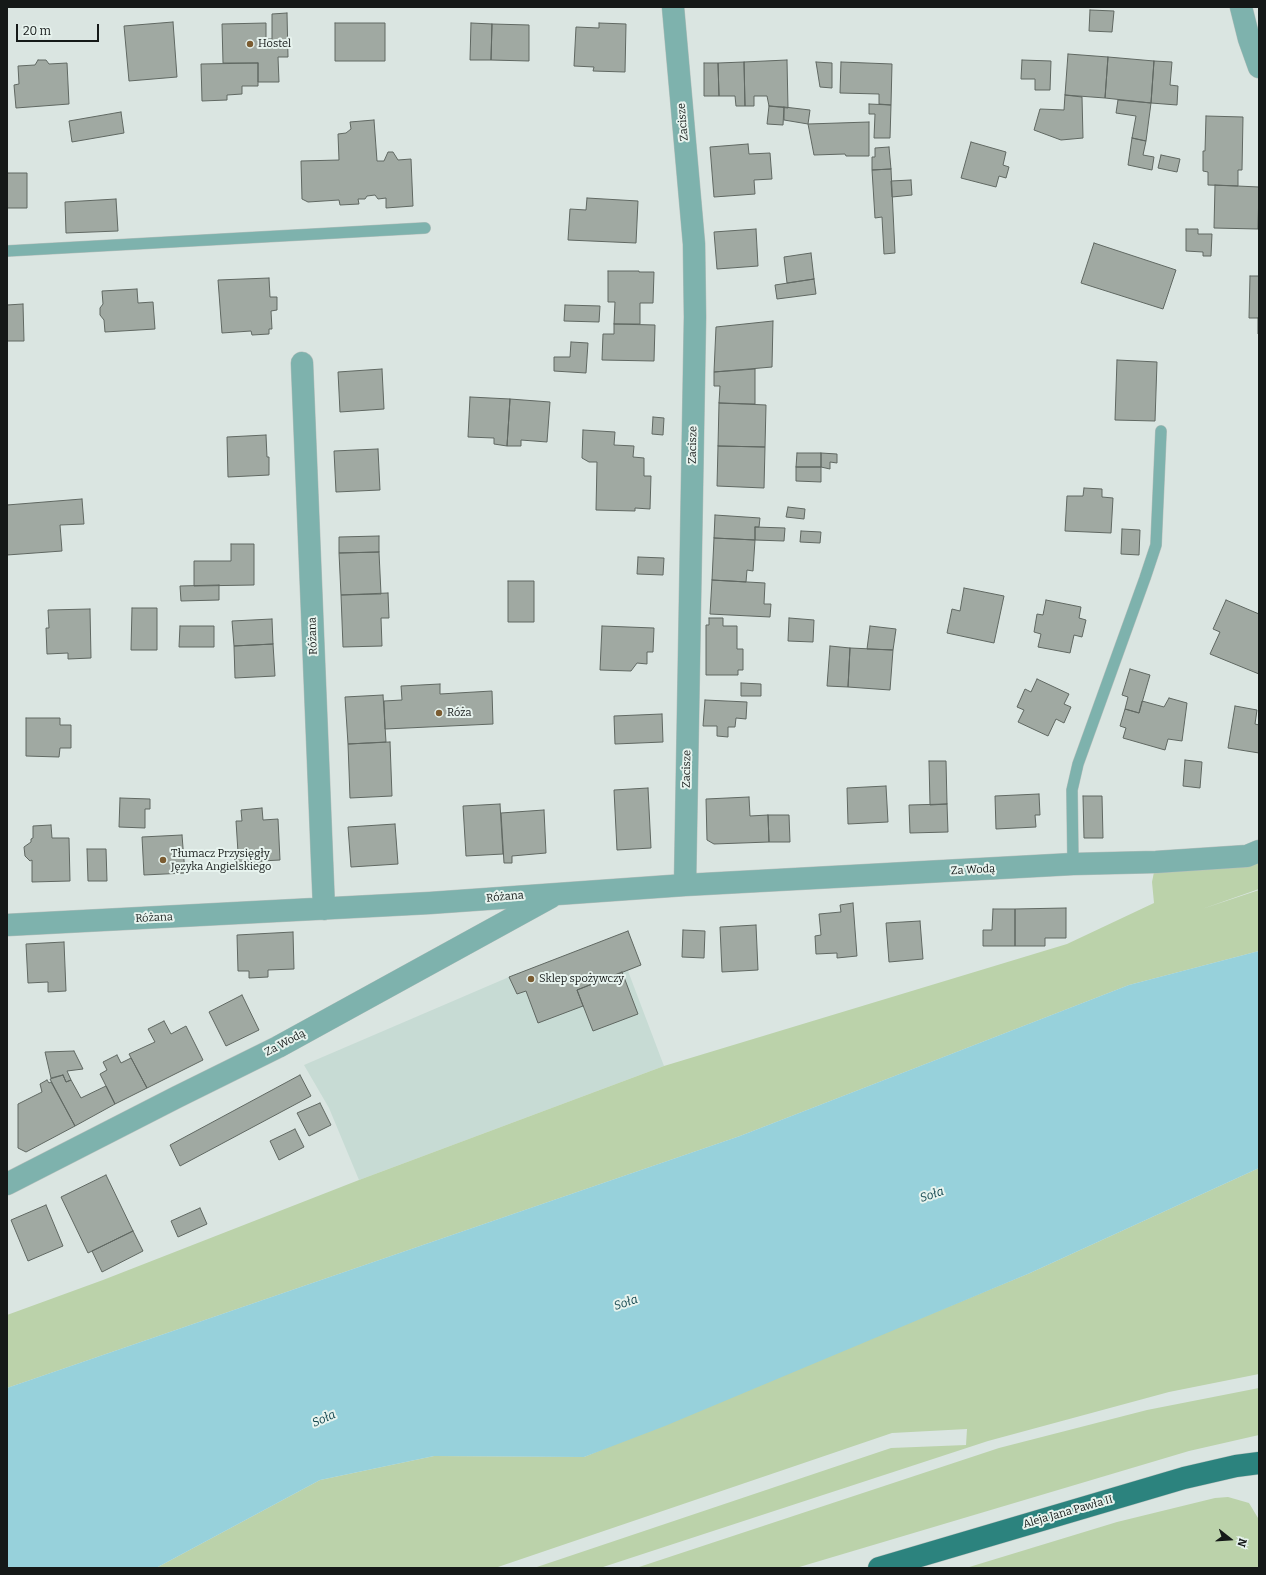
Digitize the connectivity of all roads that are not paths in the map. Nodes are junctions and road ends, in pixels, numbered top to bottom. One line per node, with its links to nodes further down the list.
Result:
1 (673, 7): 10 (street, Zacisze)
2 (1241, 7): 3 (street)
3 (1259, 68)
4 (425, 228): 5 (lane)
5 (7, 251)
6 (302, 363): 12 (street, Różana)
7 (1161, 431): 9 (lane)
8 (1259, 851): 9 (street, Za Wodą)
9 (1073, 864): 10 (street, Za Wodą)
10 (685, 885): 11 (street, Różana)
11 (558, 893): 12 (street, Różana); 14 (street, Za Wodą)
12 (324, 909): 13 (street, Różana)
13 (7, 925)
14 (7, 1184)
15 (1259, 1463): 16 (main road, Aleja Jana Pawła II)
16 (879, 1568)

